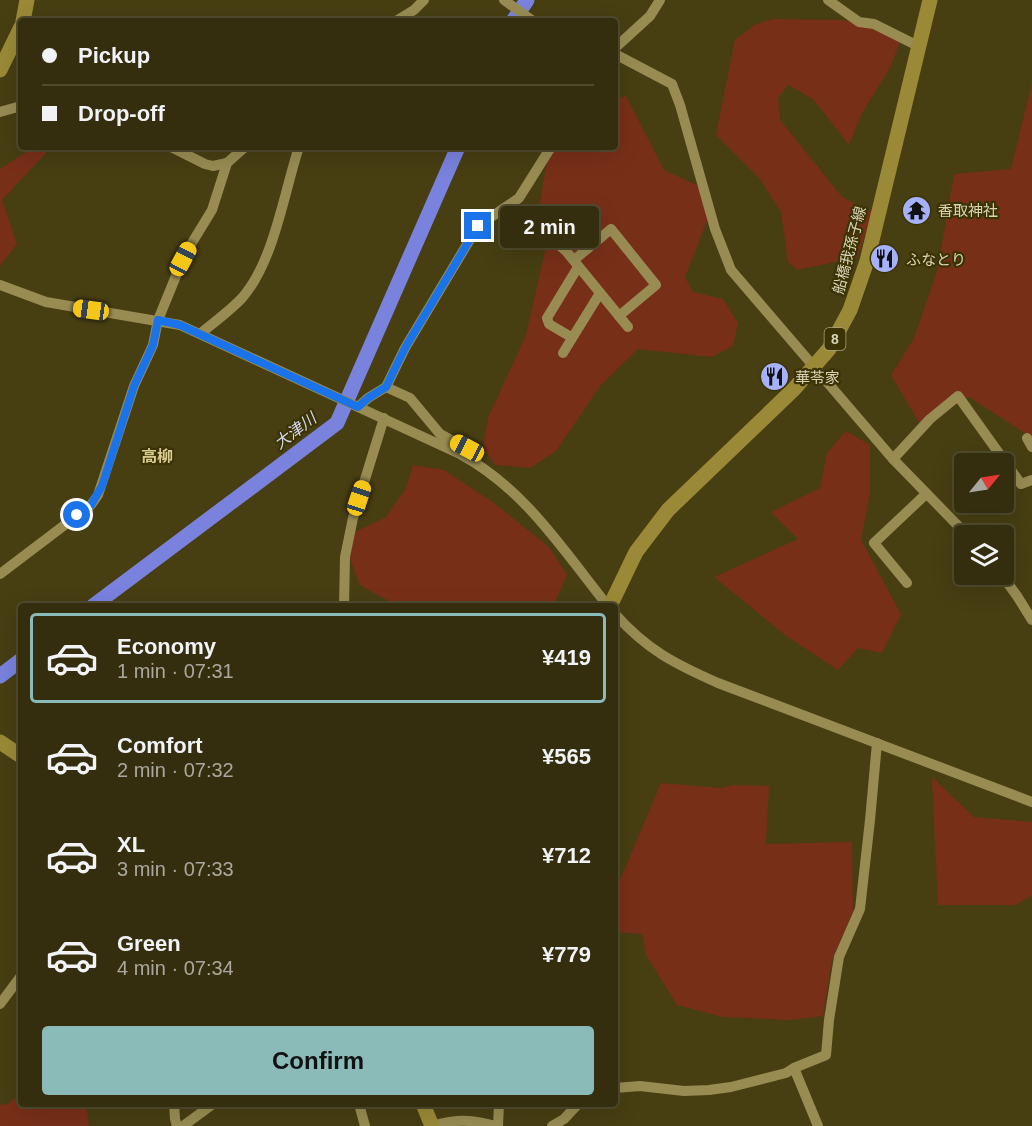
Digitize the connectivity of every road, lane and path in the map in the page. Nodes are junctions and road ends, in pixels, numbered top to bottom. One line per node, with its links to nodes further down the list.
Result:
1 (27, 0): 7 (main road)
2 (424, 0): 8 (street)
3 (660, 0): 11 (street)
4 (828, 0): 12 (street)
5 (930, 0): 12 (main road, 船橋我孫子線 / 8)
6 (508, 3): 9 (street)
7 (24, 18)
8 (401, 18)
9 (529, 18)
10 (18, 33): 13 (main road)
11 (618, 45)
12 (918, 46): 35 (main road, 船橋我孫子線 / 8)
13 (11, 48): 15 (main road)
14 (618, 56): 35 (street)
15 (0, 70)
16 (18, 107): 17 (street)
17 (0, 112)
18 (177, 150): 22 (street)
19 (242, 150): 23 (street)
20 (298, 150): 32 (street)
21 (549, 150): 25 (street)
22 (205, 164): 23 (street); 24 (street)
23 (227, 164): 24 (street)
24 (220, 188): 30 (street)
25 (510, 205): 26 (street); 36 (street)
26 (576, 263): 28 (street); 29 (street); 33 (street)
27 (0, 285): 30 (street)
28 (600, 293): 29 (street); 33 (street)
29 (619, 316): 31 (street)
30 (158, 320): 32 (street); 44 (street)
31 (628, 327)
32 (200, 334): 37 (street)
33 (571, 337): 34 (street)
34 (563, 353)
35 (815, 367): 39 (street); 49 (main road, 船橋我孫子線 / 8)
36 (386, 387): 37 (street); 40 (street)
37 (356, 406): 38 (street)
38 (384, 418): 40 (street); 47 (street)
39 (893, 459): 41 (street); 42 (street)
40 (475, 462): 48 (street)
41 (1032, 480)
42 (926, 494): 43 (street); 45 (street)
43 (957, 525)
44 (0, 574)
45 (907, 583)
46 (1009, 585): 51 (street)
47 (344, 603)
48 (607, 603)
49 (610, 603)
50 (618, 617): 53 (street)
51 (1032, 620)
52 (0, 742): 54 (main road)
53 (876, 743): 55 (street); 58 (street)
54 (18, 754)
55 (1032, 802)
56 (18, 980): 57 (street)
57 (0, 1004)
58 (794, 1068): 59 (street); 72 (street)
59 (618, 1088)
60 (174, 1107): 66 (street)
61 (209, 1107): 67 (street)
62 (360, 1107): 68 (street)
63 (424, 1107): 69 (main road)
64 (499, 1107): 70 (street)
65 (575, 1107): 71 (street)
66 (177, 1126)
67 (183, 1126)
68 (365, 1126)
69 (432, 1126): 70 (street)
70 (497, 1126)
71 (552, 1126)
72 (818, 1126)

